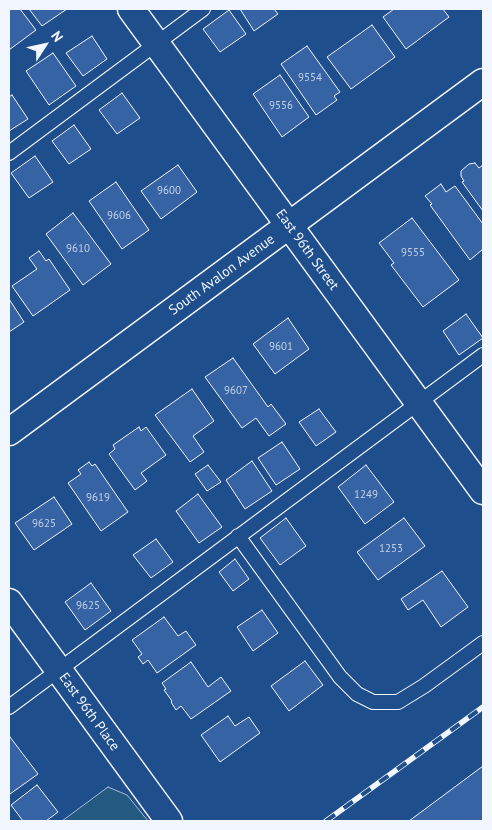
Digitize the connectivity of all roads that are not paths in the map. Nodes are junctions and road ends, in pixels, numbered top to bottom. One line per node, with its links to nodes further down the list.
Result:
1 (131, 9): 3 (street, East 96th Street)
2 (203, 9): 3 (lane)
3 (156, 43): 5 (lane); 6 (street, East 96th Street)
4 (483, 82): 6 (street, South Avalon Avenue)
5 (9, 153)
6 (289, 225): 8 (street, East 96th Street); 9 (street, South Avalon Avenue)
7 (483, 356): 8 (lane)
8 (419, 402): 10 (street, East 96th Street); 11 (lane)
9 (9, 432)
10 (483, 491)
11 (238, 536): 13 (lane); 14 (lane)
12 (9, 602): 14 (street, East 96th Place)
13 (483, 643)
14 (58, 669): 15 (lane); 16 (street, East 96th Place)
15 (9, 707)
16 (170, 821)

